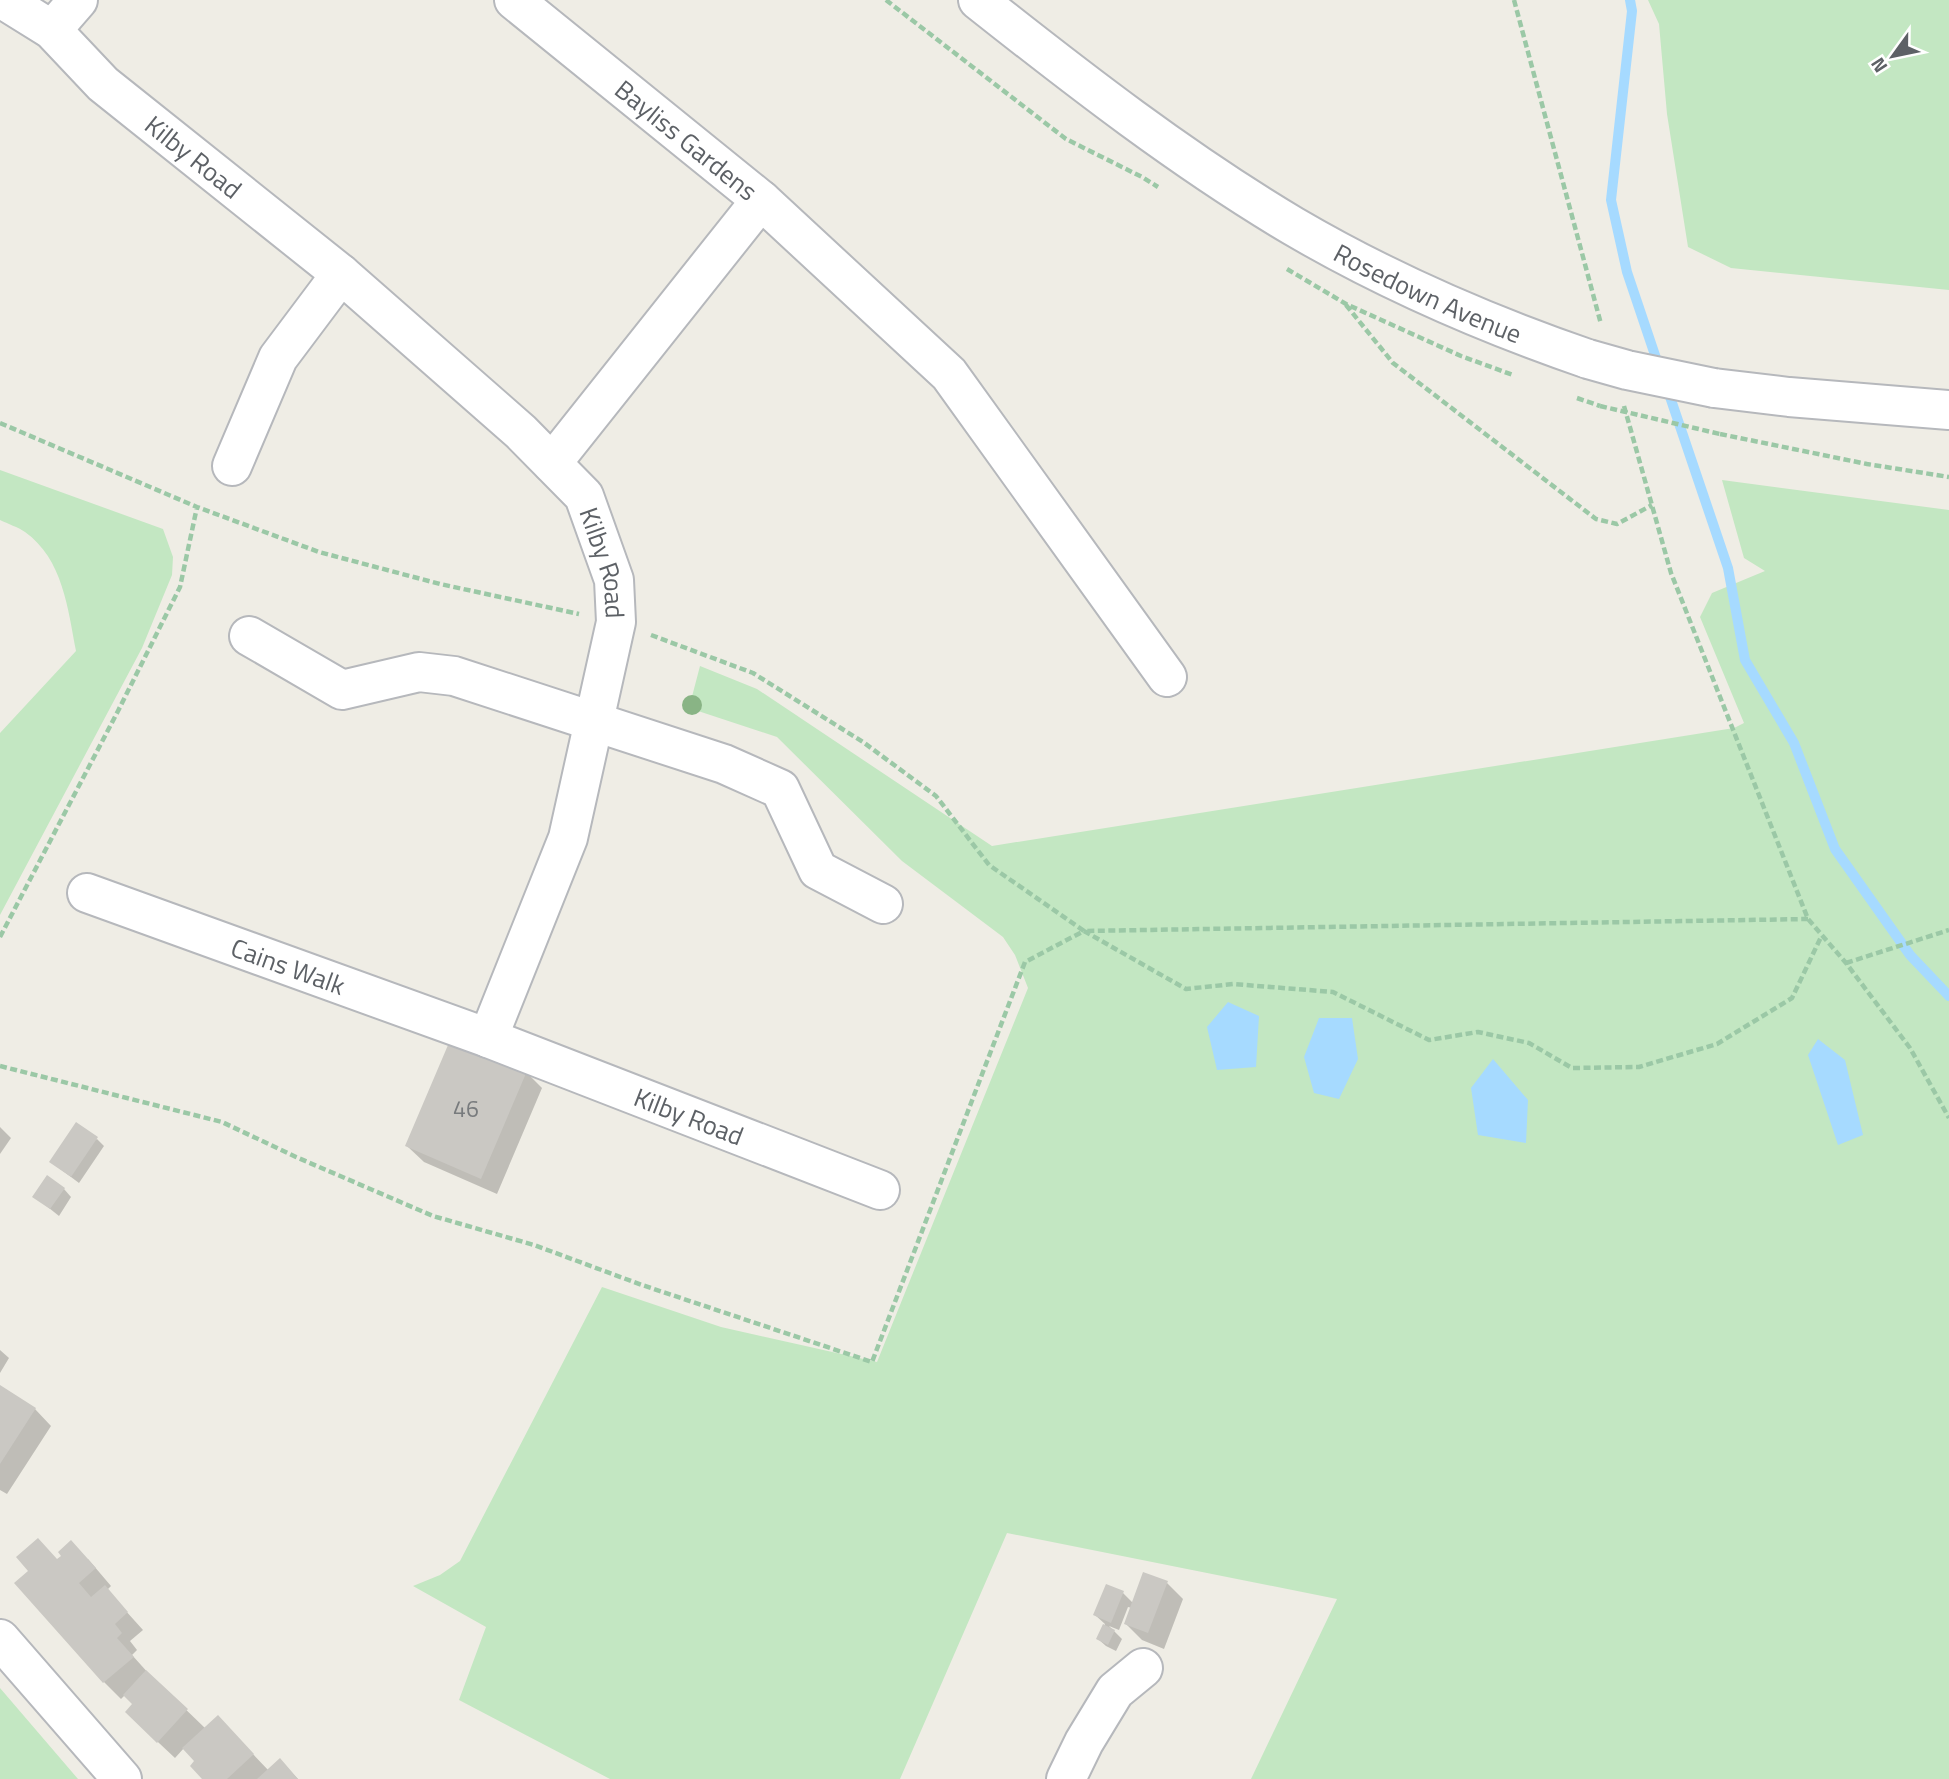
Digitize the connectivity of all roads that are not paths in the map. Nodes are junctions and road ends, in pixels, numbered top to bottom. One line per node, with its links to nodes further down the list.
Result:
1 (4, 0): 5 (street, Kilby Road)
2 (78, 0): 5 (street)
3 (514, 0): 6 (street, Bayliss Gardens)
4 (978, 0): 8 (street, Rosedown Avenue, bridge)
5 (52, 30): 7 (street, Kilby Road)
6 (761, 200): 9 (street, Bayliss Gardens); 12 (street)
7 (341, 274): 9 (street, Kilby Road); 10 (street)
8 (1949, 410)
9 (552, 463): 13 (street, Kilby Road)
10 (232, 466)
11 (249, 636): 13 (street)
12 (1167, 677)
13 (594, 720): 15 (street); 16 (street, Kilby Road)
14 (88, 892): 16 (street, Cains Walk)
15 (883, 904)
16 (488, 1038): 17 (street, Kilby Road)
17 (880, 1190)
18 (0, 1639): 20 (street)
19 (1143, 1668): 21 (street)
20 (122, 1779)
21 (1066, 1779)

